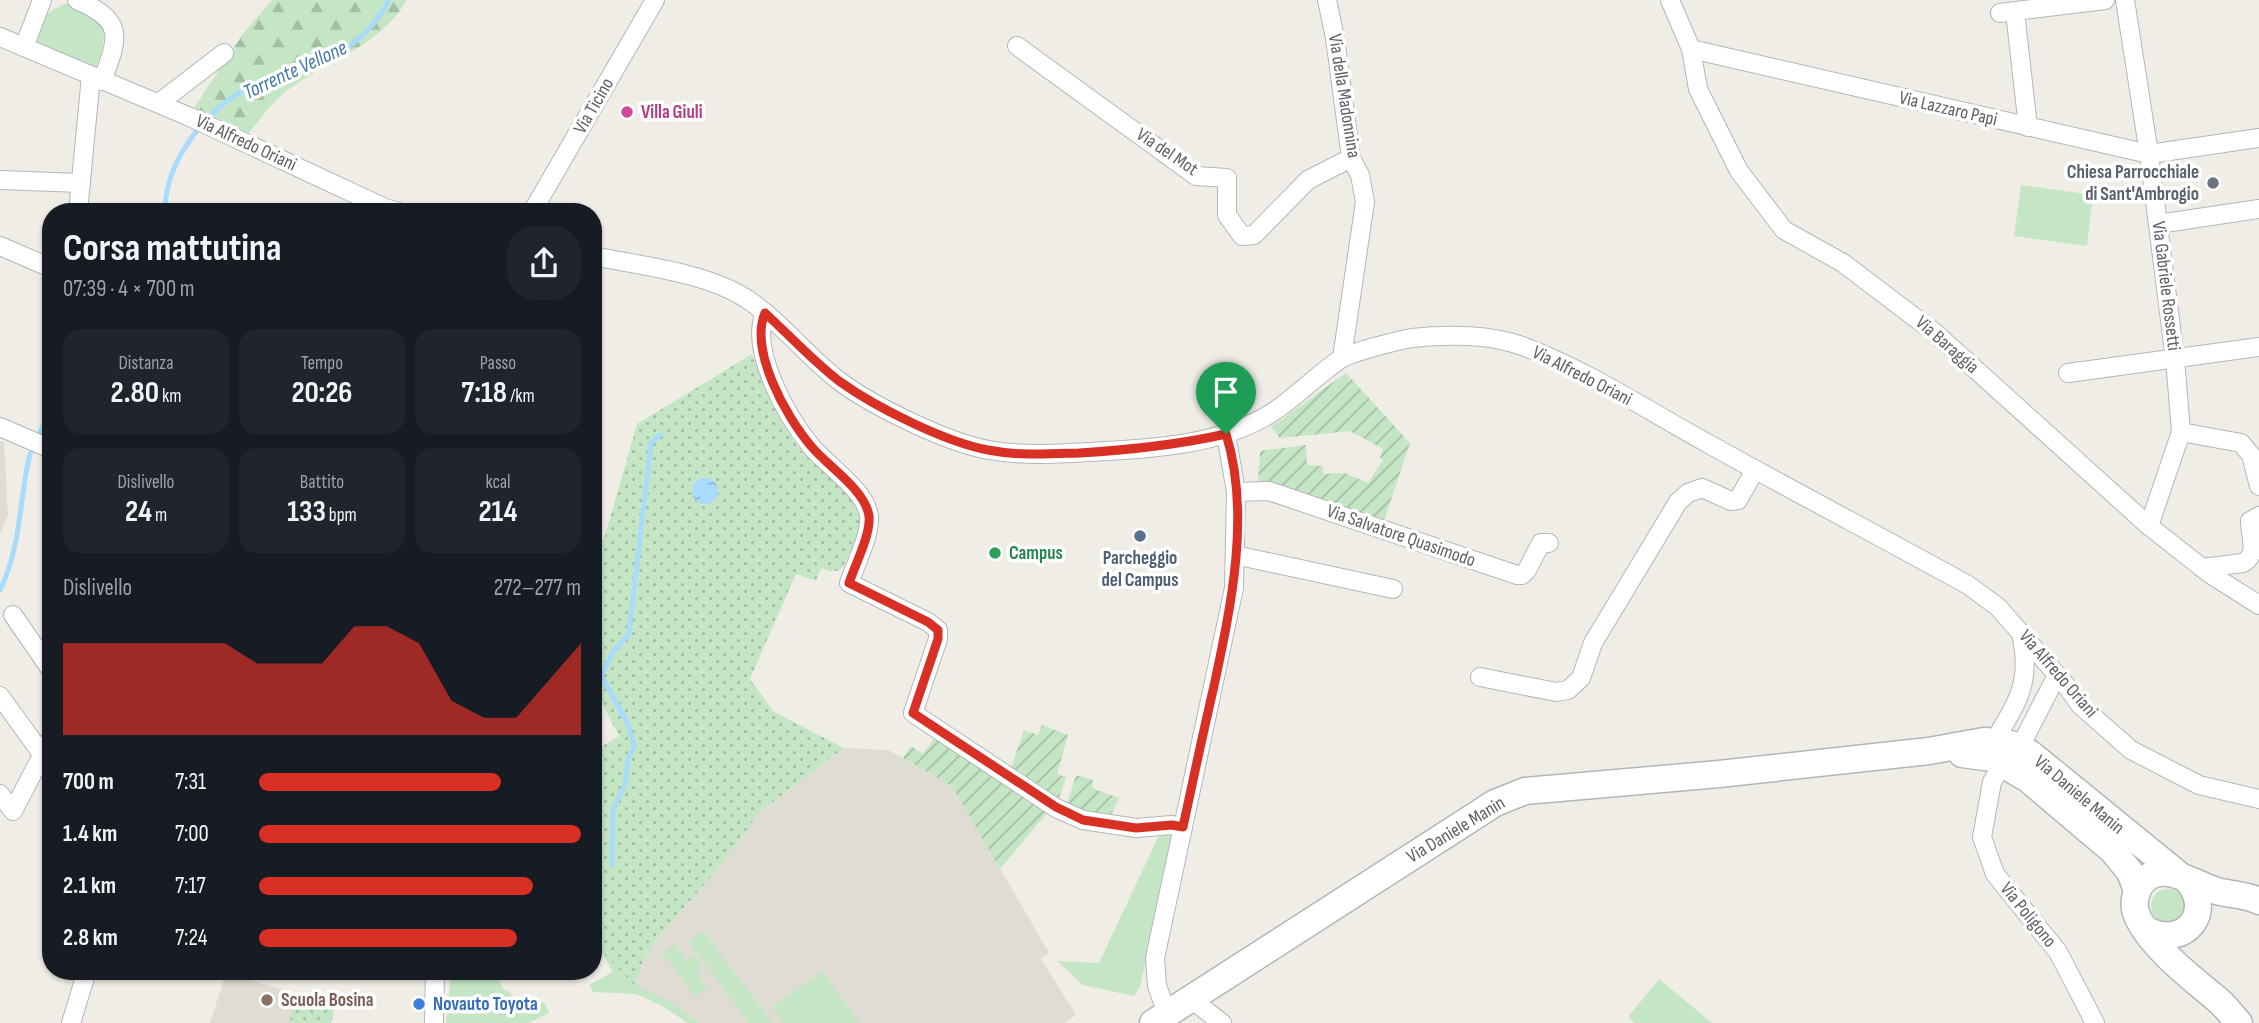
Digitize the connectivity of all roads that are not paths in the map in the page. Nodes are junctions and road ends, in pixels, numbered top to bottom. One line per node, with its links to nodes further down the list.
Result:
1 (57, 0): 8 (street)
2 (77, 0): 14 (street)
3 (655, 0): 24 (street, Via Ticino)
4 (1328, 0): 19 (street, Via della Madonnina)
5 (1670, 0): 12 (street)
6 (2105, 0): 16 (street)
7 (2125, 0): 18 (street, Via Gabriele Rossetti)
8 (40, 6): 11 (street)
9 (0, 37): 11 (street, Via Alfredo Oriani)
10 (1017, 46): 19 (street, Via del Mot)
11 (24, 47): 14 (street, Via Alfredo Oriani)
12 (1692, 49): 16 (street, Via Lazzaro Papi); 43 (street, Via Baraggia)
13 (224, 52): 15 (street)
14 (97, 78): 15 (street, Via Alfredo Oriani); 21 (street)
15 (159, 103): 23 (street, Via Alfredo Oriani)
16 (2028, 127): 18 (street, Via Lazzaro Papi)
17 (2259, 138): 18 (street, Via Lazzaro Papi)
18 (2149, 154): 26 (street, Via Gabriele Rossetti)
19 (1351, 158): 32 (street, Via della Madonnina)
20 (0, 180): 21 (street)
21 (81, 183): 22 (street)
22 (79, 203)
23 (374, 203)
24 (537, 203)
25 (2259, 209): 26 (street)
26 (2158, 224): 33 (street, Via Gabriele Rossetti)
27 (0, 246): 29 (street)
28 (602, 258): 30 (street, Via Alfredo Oriani)
29 (42, 264)
30 (765, 313): 37 (street, Via Alfredo Oriani); 60 (street)
31 (2259, 347): 33 (street)
32 (1342, 358): 37 (street, Via Alfredo Oriani); 39 (street, Via Alfredo Oriani)
33 (2180, 358): 34 (street); 36 (street, Via Gabriele Rossetti)
34 (2067, 373)
35 (0, 428): 38 (street)
36 (2181, 432): 40 (street); 43 (street, Via Gabriele Rossetti)
37 (1226, 434): 41 (street)
38 (42, 446)
39 (1755, 470): 50 (street, Via Alfredo Oriani); 53 (street)
40 (2259, 486)
41 (1237, 492): 44 (street, Via Salvatore Quasimodo); 45 (street)
42 (2259, 516): 46 (street)
43 (2149, 526): 46 (street, Via Baraggia)
44 (1549, 543)
45 (1235, 555): 47 (street); 60 (street)
46 (2202, 568): 48 (street, Via Baraggia)
47 (1394, 589)
48 (2259, 605)
49 (13, 615): 51 (street)
50 (2021, 631): 52 (street, Via Alfredo Oriani); 56 (street)
51 (42, 657)
52 (2057, 675): 56 (street); 59 (street, Via Alfredo Oriani)
53 (1480, 677)
54 (0, 696): 55 (street)
55 (42, 742)
56 (2006, 750): 61 (main road, Via Daniele Manin); 62 (main road, Via Daniele Manin); 70 (main road, Via Daniele Manin); 75 (street, Via Poligono)
57 (42, 754): 58 (street)
58 (0, 794)
59 (2259, 799)
60 (1183, 827): 71 (street)
61 (2182, 876): 62 (main road); 63 (main road); 65 (main road)
62 (2137, 890): 66 (main road)
63 (2259, 901)
64 (2259, 912): 65 (main road)
65 (2195, 919): 66 (main road); 69 (main road)
66 (2147, 930): 69 (main road)
67 (83, 980): 72 (street)
68 (435, 980): 73 (street)
69 (2213, 996): 76 (main road)
70 (1191, 999): 71 (main road, Via Daniele Manin); 74 (street)
71 (1160, 1018)
72 (71, 1023)
73 (434, 1023)
74 (1222, 1023)
75 (2095, 1023)
76 (2239, 1023)

